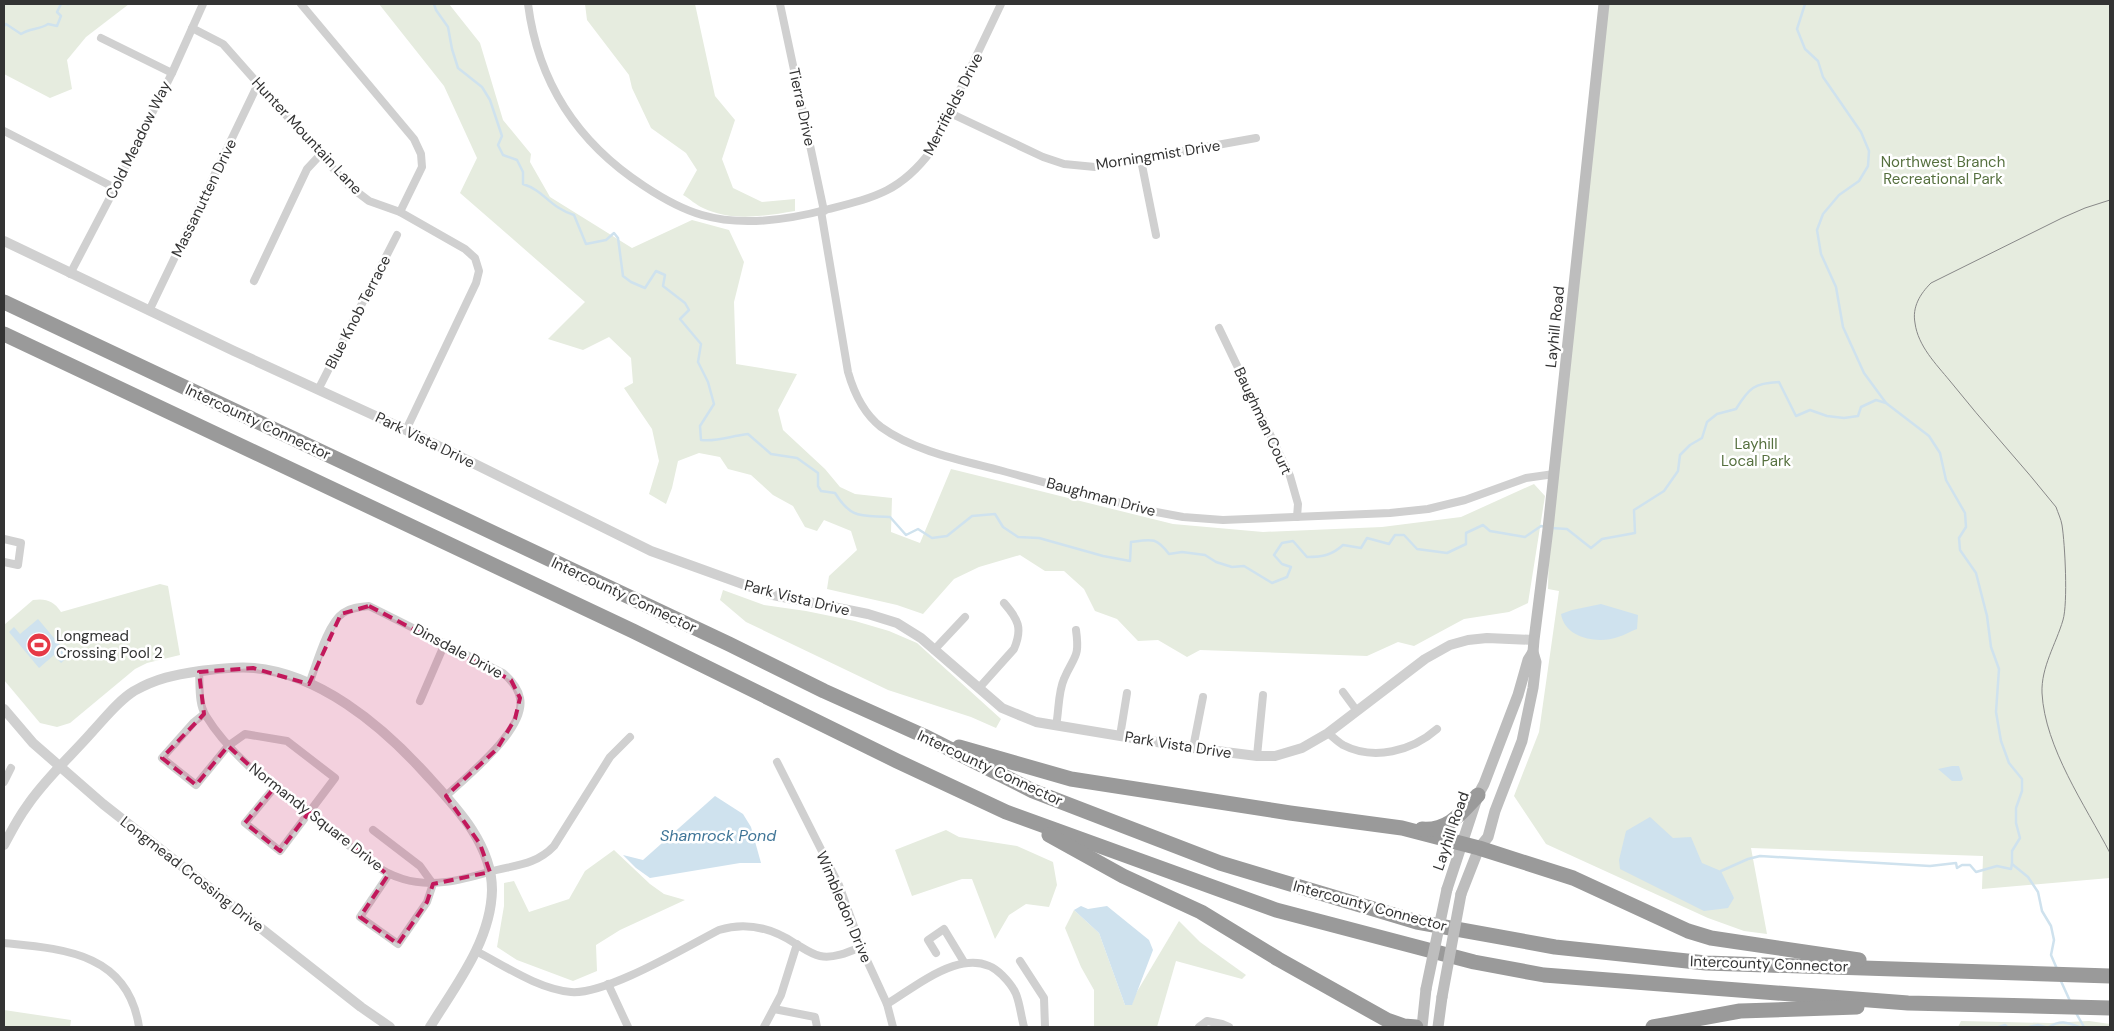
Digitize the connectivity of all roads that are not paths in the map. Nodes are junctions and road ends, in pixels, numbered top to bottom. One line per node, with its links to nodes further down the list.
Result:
1 (203, 4): 7 (street, Cold Meadow Way)
2 (301, 4): 18 (street)
3 (528, 4): 17 (street, Merrifields Drive)
4 (780, 4): 17 (street, Tierra Drive)
5 (1001, 4): 11 (street, Merrifields Drive)
6 (1604, 4): 30 (main road, Layhill Road)
7 (192, 28): 9 (street, Cold Meadow Way); 10 (street, Hunter Mountain Lane)
8 (101, 38): 9 (street)
9 (172, 73): 16 (street, Cold Meadow Way)
10 (258, 84): 14 (street, Hunter Mountain Lane); 25 (street, Massanutten Drive)
11 (950, 114): 15 (street, Morningmist Drive); 17 (street, Merrifields Drive)
12 (4, 131): 16 (street)
13 (1256, 138): 15 (street, Morningmist Drive)
14 (321, 154): 18 (street, Hunter Mountain Lane); 23 (street)
15 (1141, 160): 20 (street)
16 (115, 188): 22 (street, Cold Meadow Way)
17 (823, 211): 31 (street, Baughman Drive)
18 (400, 212): 29 (street, Hunter Mountain Lane)
19 (397, 234): 28 (street, Blue Knob Terrace)
20 (1156, 235)
21 (4, 241): 22 (street, Park Vista Drive)
22 (70, 274): 25 (street, Park Vista Drive)
23 (254, 281)
24 (4, 302): 56 (highway, Intercounty Connector)
25 (149, 311): 28 (street, Park Vista Drive)
26 (1219, 328): 31 (street, Baughman Court)
27 (4, 334): 69 (highway, Intercounty Connector)
28 (318, 390): 29 (street, Park Vista Drive)
29 (406, 430): 39 (street, Park Vista Drive)
30 (1554, 474): 31 (street, Baughman Drive); 37 (main road, Layhill Road)
31 (1297, 517)
32 (4, 539): 33 (street)
33 (4, 562)
34 (1004, 603): 43 (street)
35 (965, 618): 39 (street)
36 (1076, 630): 52 (street)
37 (1534, 640): 40 (main road, Layhill Road); 50 (street, Park Vista Drive)
38 (446, 643): 42 (street, Dinsdale Drive); 48 (street); 67 (street, Dinsdale Drive)
39 (934, 650): 43 (street, Park Vista Drive)
40 (1533, 652): 66 (main road, Layhill Road); 74 (main road, Layhill Road)
41 (198, 672): 42 (street); 51 (street, Normandy Square Drive); 63 (street)
42 (309, 684): 67 (street)
43 (978, 688): 52 (street, Park Vista Drive)
44 (1343, 692): 50 (street)
45 (1127, 693): 57 (street)
46 (1263, 695): 60 (street)
47 (1202, 697): 59 (street)
48 (420, 700)
49 (4, 709): 63 (street, Longmead Crossing Drive)
50 (1356, 711): 54 (street, Park Vista Drive)
51 (204, 714): 58 (street, Normandy Square Drive); 58 (street)
52 (1056, 726): 57 (street, Park Vista Drive)
53 (1437, 729): 54 (street)
54 (1328, 733): 60 (street, Park Vista Drive)
55 (630, 736): 75 (street, Normandy Square Drive)
56 (924, 736): 70 (highway); 85 (highway, Intercounty Connector)
57 (1120, 736): 59 (street, Park Vista Drive)
58 (228, 746): 65 (street, Normandy Square Drive); 68 (street)
59 (1193, 748): 60 (street, Park Vista Drive)
60 (1257, 756)
61 (776, 762): 80 (street, Wimbledon Drive)
62 (11, 768): 64 (street)
63 (60, 768): 73 (street); 93 (street, Longmead Crossing Drive)
64 (4, 782)
65 (274, 788): 68 (street, Normandy Square Drive); 68 (street)
66 (1478, 795): 70 (highway); 72 (main road, Layhill Road)
67 (446, 796): 75 (street)
68 (310, 811): 76 (street, Normandy Square Drive)
69 (1006, 812): 88 (highway, Intercounty Connector); 103 (highway)
70 (1402, 828): 72 (highway)
71 (373, 830): 77 (street)
72 (1460, 843): 74 (highway); 104 (main road, Layhill Road, bridge)
73 (4, 845)
74 (1478, 848): 85 (highway); 105 (main road, Layhill Road, bridge)
75 (490, 872): 77 (street, Normandy Square Drive); 81 (street)
76 (389, 874): 77 (street, Normandy Square Drive); 77 (street)
77 (433, 884)
78 (4, 943): 92 (street)
79 (797, 944): 80 (street); 87 (street); 91 (street)
80 (861, 947): 89 (street, Wimbledon Drive)
81 (476, 951): 87 (street); 94 (street)
82 (936, 953): 84 (street)
83 (1020, 961): 100 (street)
84 (964, 962): 89 (street); 99 (street)
85 (1927, 970): 86 (highway, Intercounty Connector)
86 (2110, 976)
87 (608, 984): 95 (street)
88 (1908, 1003): 90 (highway, Intercounty Connector); 106 (highway)
89 (886, 1004): 98 (street, Wimbledon Drive)
90 (2110, 1008)
91 (774, 1009): 96 (street); 97 (street)
92 (139, 1027)
93 (390, 1027)
94 (430, 1027)
95 (628, 1027)
96 (764, 1027)
97 (817, 1027)
98 (893, 1027)
99 (1024, 1027)
100 (1045, 1027)
101 (1199, 1027): 102 (street)
102 (1229, 1027)
103 (1416, 1027)
104 (1422, 1027)
105 (1438, 1027)
106 (1653, 1027)

